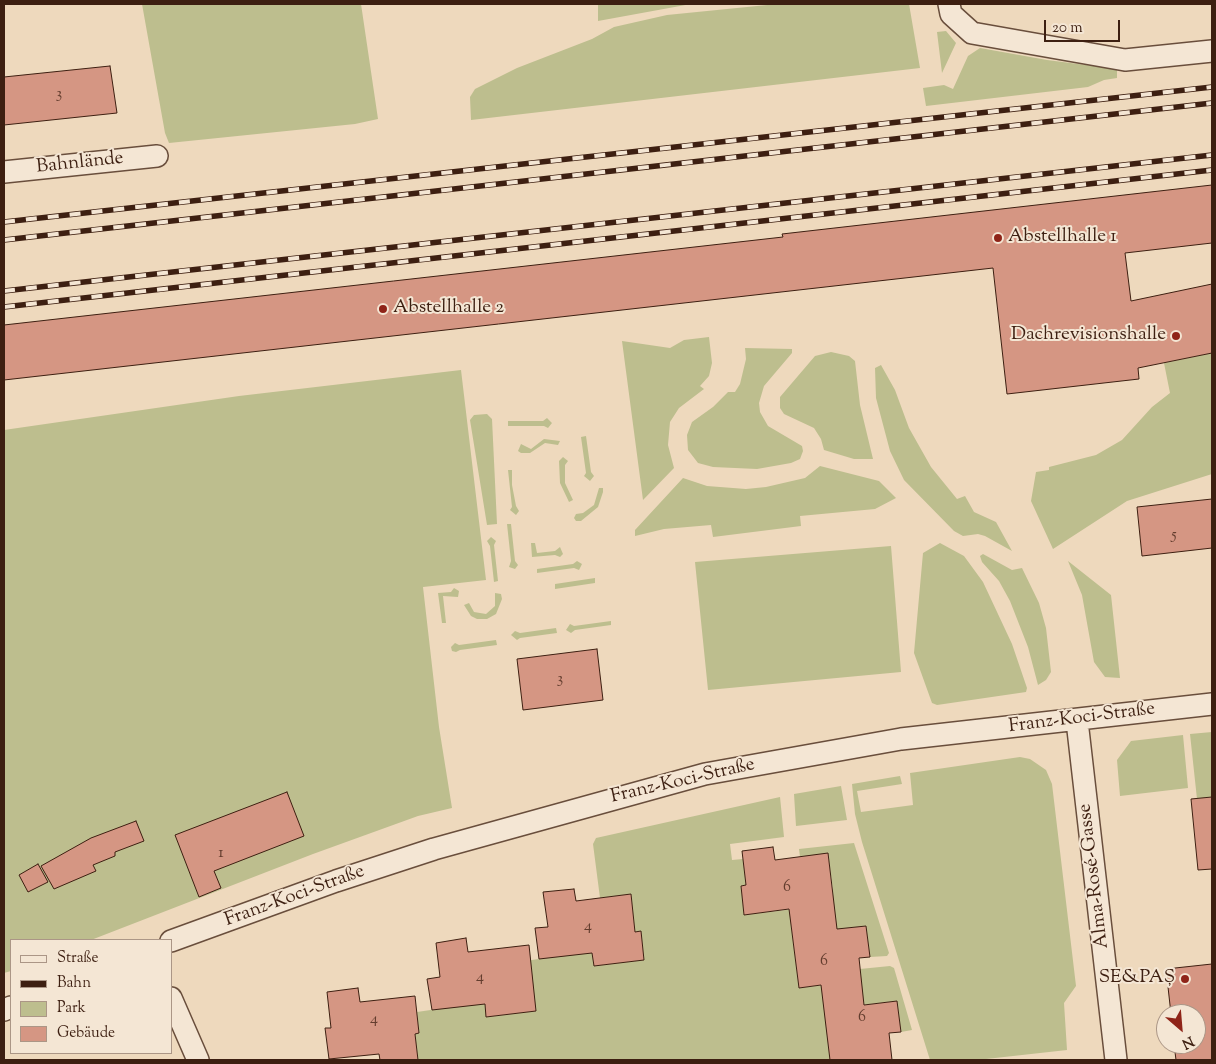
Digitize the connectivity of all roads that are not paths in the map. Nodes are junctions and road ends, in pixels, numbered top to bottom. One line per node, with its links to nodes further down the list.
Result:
1 (950, 9): 2 (street)
2 (1212, 51)
3 (157, 156): 4 (street, Bahnlände)
4 (4, 172)
5 (1212, 704): 6 (street, Franz-Koci-Straße)
6 (1077, 721): 7 (street, Franz-Koci-Straße); 10 (street, Alma-Rosé-Gasse)
7 (172, 941)
8 (172, 1000): 9 (street)
9 (198, 1060)
10 (1116, 1060)

